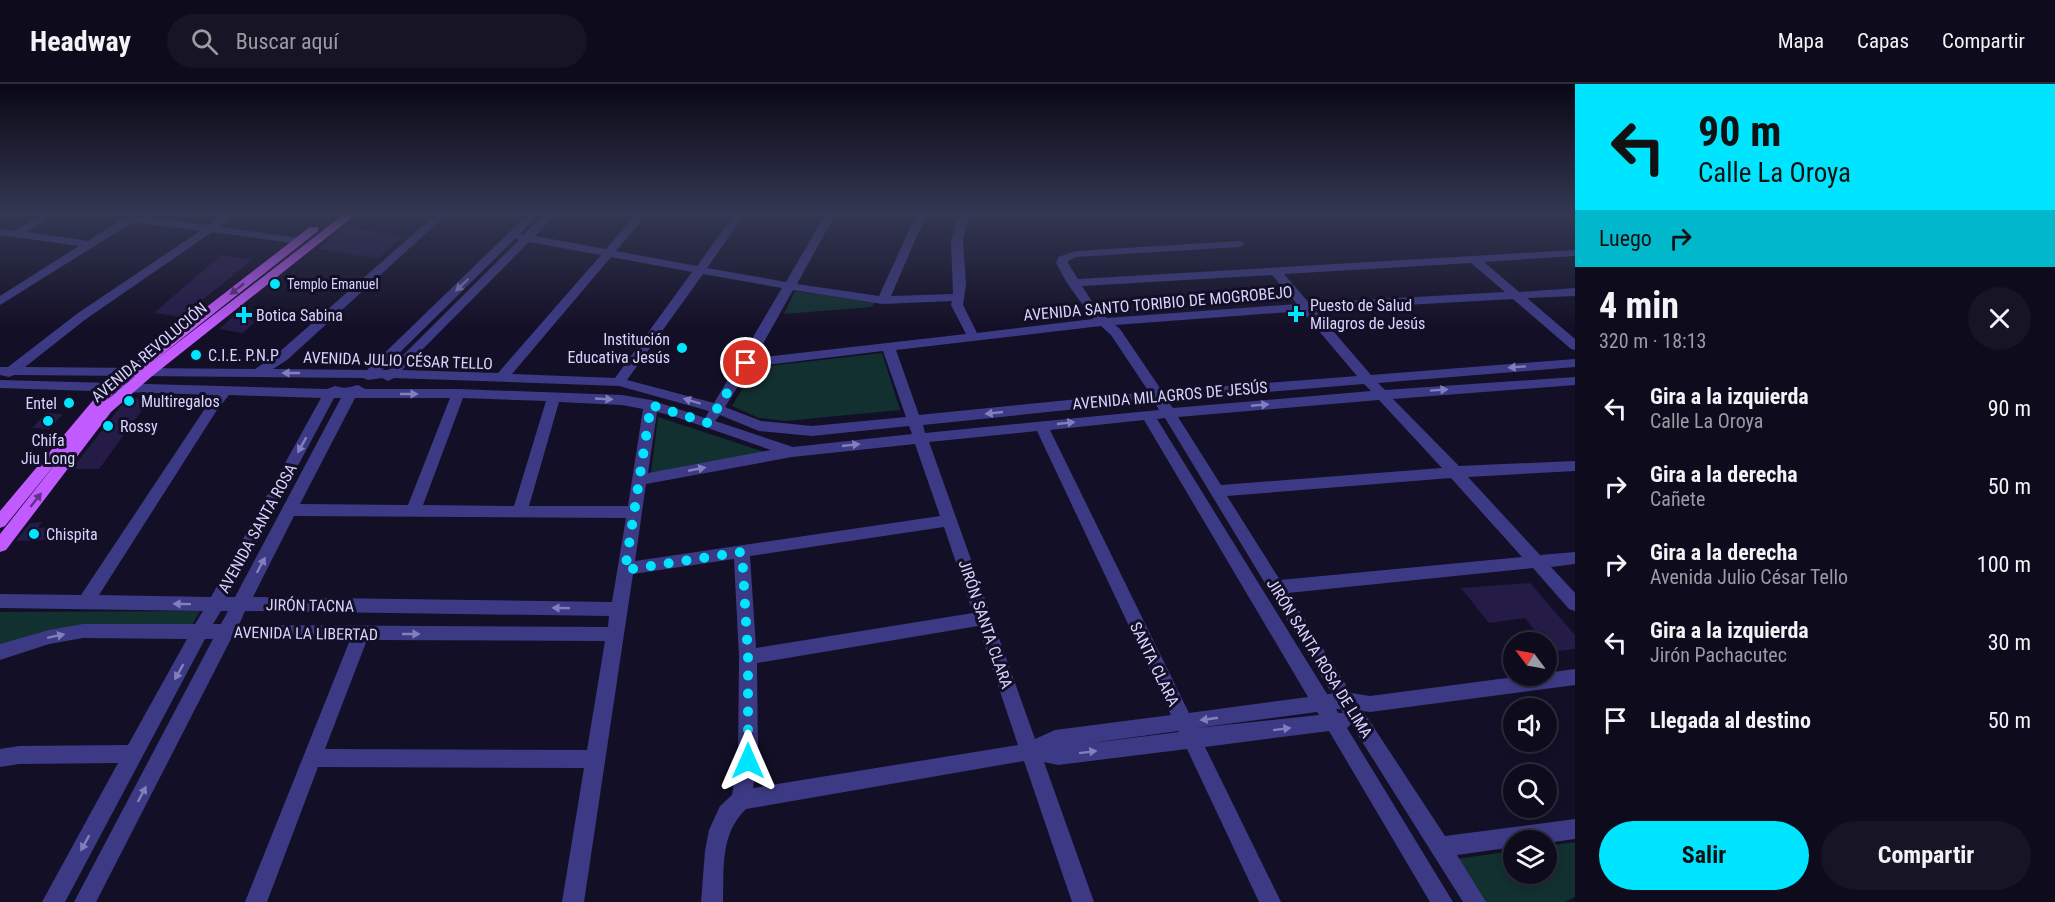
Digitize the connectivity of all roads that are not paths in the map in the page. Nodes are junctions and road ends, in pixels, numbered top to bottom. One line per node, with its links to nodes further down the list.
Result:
1 (73, 253): 21 (street)
2 (174, 253): 34 (street)
3 (282, 253): 35 (main road, AVENIDA REVOLUCIÓN, one-way to 35)
4 (301, 253): 37 (main road, AVENIDA REVOLUCIÓN)
5 (398, 253): 36 (street)
6 (494, 253): 38 (street, one-way to 38)
7 (512, 253): 39 (street)
8 (608, 253): 16 (street); 41 (street)
9 (711, 253): 16 (street)
10 (807, 253): 20 (street)
11 (904, 253): 25 (street)
12 (958, 253): 24 (street)
13 (1093, 253): 18 (street, JIRÓN SANTA ROSA DE LIMA)
14 (1572, 253): 15 (street)
15 (1474, 259): 17 (street); 23 (street)
16 (699, 270): 20 (street); 43 (street)
17 (1275, 271): 18 (street); 27 (street)
18 (1073, 283): 28 (street, JIRÓN SANTA ROSA DE LIMA)
19 (0, 286): 21 (street)
20 (788, 286): 25 (street); 32 (street)
21 (20, 288): 26 (street)
22 (1575, 292): 23 (street, AVENIDA SANTO TORIBIO DE MOGROBEJO)
23 (1518, 296): 27 (street, AVENIDA SANTO TORIBIO DE MOGROBEJO); 31 (street)
24 (958, 297): 25 (street); 29 (street)
25 (883, 300)
26 (0, 301)
27 (1306, 307): 28 (street, AVENIDA SANTO TORIBIO DE MOGROBEJO); 40 (street)
28 (1104, 322): 29 (street, AVENIDA SANTO TORIBIO DE MOGROBEJO); 53 (street, JIRÓN SANTA ROSA DE LIMA)
29 (973, 336): 30 (street, AVENIDA SANTO TORIBIO DE MOGROBEJO)
30 (888, 346): 32 (street, AVENIDA SANTO TORIBIO DE MOGROBEJO); 60 (street, JIRÓN SANTA CLARA)
31 (1575, 346)
32 (746, 363): 55 (street)
33 (1575, 363): 40 (street, AVENIDA MILAGROS DE JESÚS, one-way to 40)
34 (5, 371): 35 (street, AVENIDA JULIO CÉSAR TELLO); 44 (street)
35 (129, 373): 37 (street, AVENIDA JULIO CÉSAR TELLO); 45 (main road, AVENIDA REVOLUCIÓN)
36 (258, 373): 37 (street, AVENIDA JULIO CÉSAR TELLO); 38 (street, AVENIDA JULIO CÉSAR TELLO, one-way to 36)
37 (146, 374): 46 (main road, AVENIDA REVOLUCIÓN)
38 (371, 374): 39 (street, AVENIDA JULIO CÉSAR TELLO); 49 (street)
39 (392, 374): 41 (street, AVENIDA JULIO CÉSAR TELLO); 50 (street)
40 (1366, 378): 51 (street); 53 (street, AVENIDA MILAGROS DE JESÚS)
41 (500, 379): 43 (street, AVENIDA JULIO CÉSAR TELLO)
42 (1575, 381): 51 (street, AVENIDA MILAGROS DE JESÚS, one-way to 42)
43 (619, 382): 55 (street, AVENIDA JULIO CÉSAR TELLO, one-way to 43)
44 (0, 383): 45 (street, AVENIDA JULIO CÉSAR TELLO)
45 (111, 388): 46 (street, AVENIDA JULIO CÉSAR TELLO); 73 (main road, AVENIDA REVOLUCIÓN)
46 (127, 389): 47 (street, AVENIDA JULIO CÉSAR TELLO); 74 (main road, AVENIDA REVOLUCIÓN, one-way to 46)
47 (225, 391): 49 (street, AVENIDA JULIO CÉSAR TELLO); 81 (street)
48 (458, 393): 50 (street, AVENIDA JULIO CÉSAR TELLO, one-way to 48); 52 (street, AVENIDA JULIO CÉSAR TELLO); 69 (street)
49 (330, 394): 50 (street, AVENIDA JULIO CÉSAR TELLO); 82 (street, AVENIDA SANTA ROSA, one-way to 82)
50 (350, 394): 68 (street, AVENIDA SANTA ROSA)
51 (1381, 394): 56 (street, AVENIDA MILAGROS DE JESÚS, one-way to 51); 65 (street)
52 (554, 396): 54 (street, AVENIDA JULIO CÉSAR TELLO, one-way to 54); 70 (street)
53 (1158, 396): 56 (street, JIRÓN SANTA ROSA DE LIMA); 60 (street, AVENIDA MILAGROS DE JESÚS, one-way to 60)
54 (651, 405): 58 (street, AVENIDA JULIO CÉSAR TELLO); 66 (street)
55 (717, 409): 58 (street); 61 (street, AVENIDA JULIO CÉSAR TELLO)
56 (1168, 413): 57 (street, AVENIDA MILAGROS DE JESÚS); 67 (street, JIRÓN SANTA ROSA DE LIMA)
57 (1148, 415): 59 (street, AVENIDA MILAGROS DE JESÚS, one-way to 57); 95 (street, JIRÓN SANTA ROSA DE LIMA)
58 (708, 423): 62 (street, AVENIDA JULIO CÉSAR TELLO)
59 (1041, 425): 60 (street, AVENIDA MILAGROS DE JESÚS); 98 (street, SANTA CLARA)
60 (918, 429): 61 (street, AVENIDA MILAGROS DE JESÚS); 63 (street, AVENIDA MILAGROS DE JESÚS, one-way to 60); 72 (street, JIRÓN SANTA CLARA)
61 (788, 430)
62 (770, 445): 63 (street, AVENIDA MILAGROS DE JESÚS)
63 (793, 452): 66 (street, one-way to 63)
64 (1575, 466): 65 (street)
65 (1455, 472): 67 (street); 77 (street)
66 (639, 480): 71 (street)
67 (1216, 491): 79 (street, JIRÓN SANTA ROSA DE LIMA)
68 (290, 510): 69 (street); 83 (street, AVENIDA SANTA ROSA, one-way to 68)
69 (413, 511): 70 (street)
70 (520, 512): 71 (street)
71 (634, 512): 78 (street)
72 (950, 520): 75 (street); 86 (street, JIRÓN SANTA CLARA)
73 (0, 522)
74 (0, 546)
75 (742, 552): 78 (street); 92 (street)
76 (1575, 558): 77 (street)
77 (1538, 562): 79 (street); 84 (street)
78 (625, 570): 85 (street)
79 (1277, 587): 94 (street, JIRÓN SANTA ROSA DE LIMA)
80 (0, 602): 81 (street, JIRÓN TACNA)
81 (85, 603): 82 (street, JIRÓN TACNA, one-way to 81)
82 (215, 604): 83 (street, JIRÓN TACNA); 87 (street, AVENIDA SANTA ROSA)
83 (241, 604): 85 (street, JIRÓN TACNA, one-way to 83); 88 (street, AVENIDA SANTA ROSA)
84 (1575, 604)
85 (619, 609): 90 (street)
86 (984, 618): 92 (street); 101 (street, JIRÓN SANTA CLARA)
87 (200, 632): 88 (street, AVENIDA LA LIBERTAD); 91 (street, AVENIDA LA LIBERTAD, one-way to 87); 102 (street, AVENIDA SANTA ROSA, one-way to 102)
88 (226, 632): 89 (street, AVENIDA LA LIBERTAD); 110 (street, AVENIDA SANTA ROSA, one-way to 88)
89 (361, 634): 90 (street, AVENIDA LA LIBERTAD, one-way to 90); 104 (street)
90 (615, 634): 105 (street)
91 (0, 652)
92 (748, 657): 106 (street)
93 (1575, 677): 96 (street)
94 (1345, 700): 95 (street); 96 (street); 97 (street, JIRÓN SANTA ROSA DE LIMA)
95 (1323, 704): 98 (street, one-way to 98); 99 (street, JIRÓN SANTA ROSA DE LIMA)
96 (1370, 704): 97 (street)
97 (1356, 718): 99 (street); 108 (street, JIRÓN SANTA ROSA DE LIMA)
98 (1184, 722): 100 (street, SANTA CLARA); 101 (street)
99 (1334, 723): 100 (street, one-way to 99); 116 (street, JIRÓN SANTA ROSA DE LIMA)
100 (1192, 740): 101 (street, one-way to 100); 115 (street, SANTA CLARA)
101 (1030, 752): 106 (street); 114 (street, JIRÓN SANTA CLARA)
102 (134, 754): 103 (street); 109 (street, AVENIDA SANTA ROSA, one-way to 109)
103 (0, 758)
104 (312, 758): 105 (street); 111 (street)
105 (595, 759): 112 (street)
106 (741, 800): 113 (street)
107 (1575, 829): 108 (street)
108 (1440, 847): 117 (street, JIRÓN SANTA ROSA DE LIMA)
109 (53, 902)
110 (86, 902)
111 (256, 902)
112 (573, 902)
113 (712, 902)
114 (1083, 902)
115 (1270, 902)
116 (1442, 902)
117 (1475, 902)

